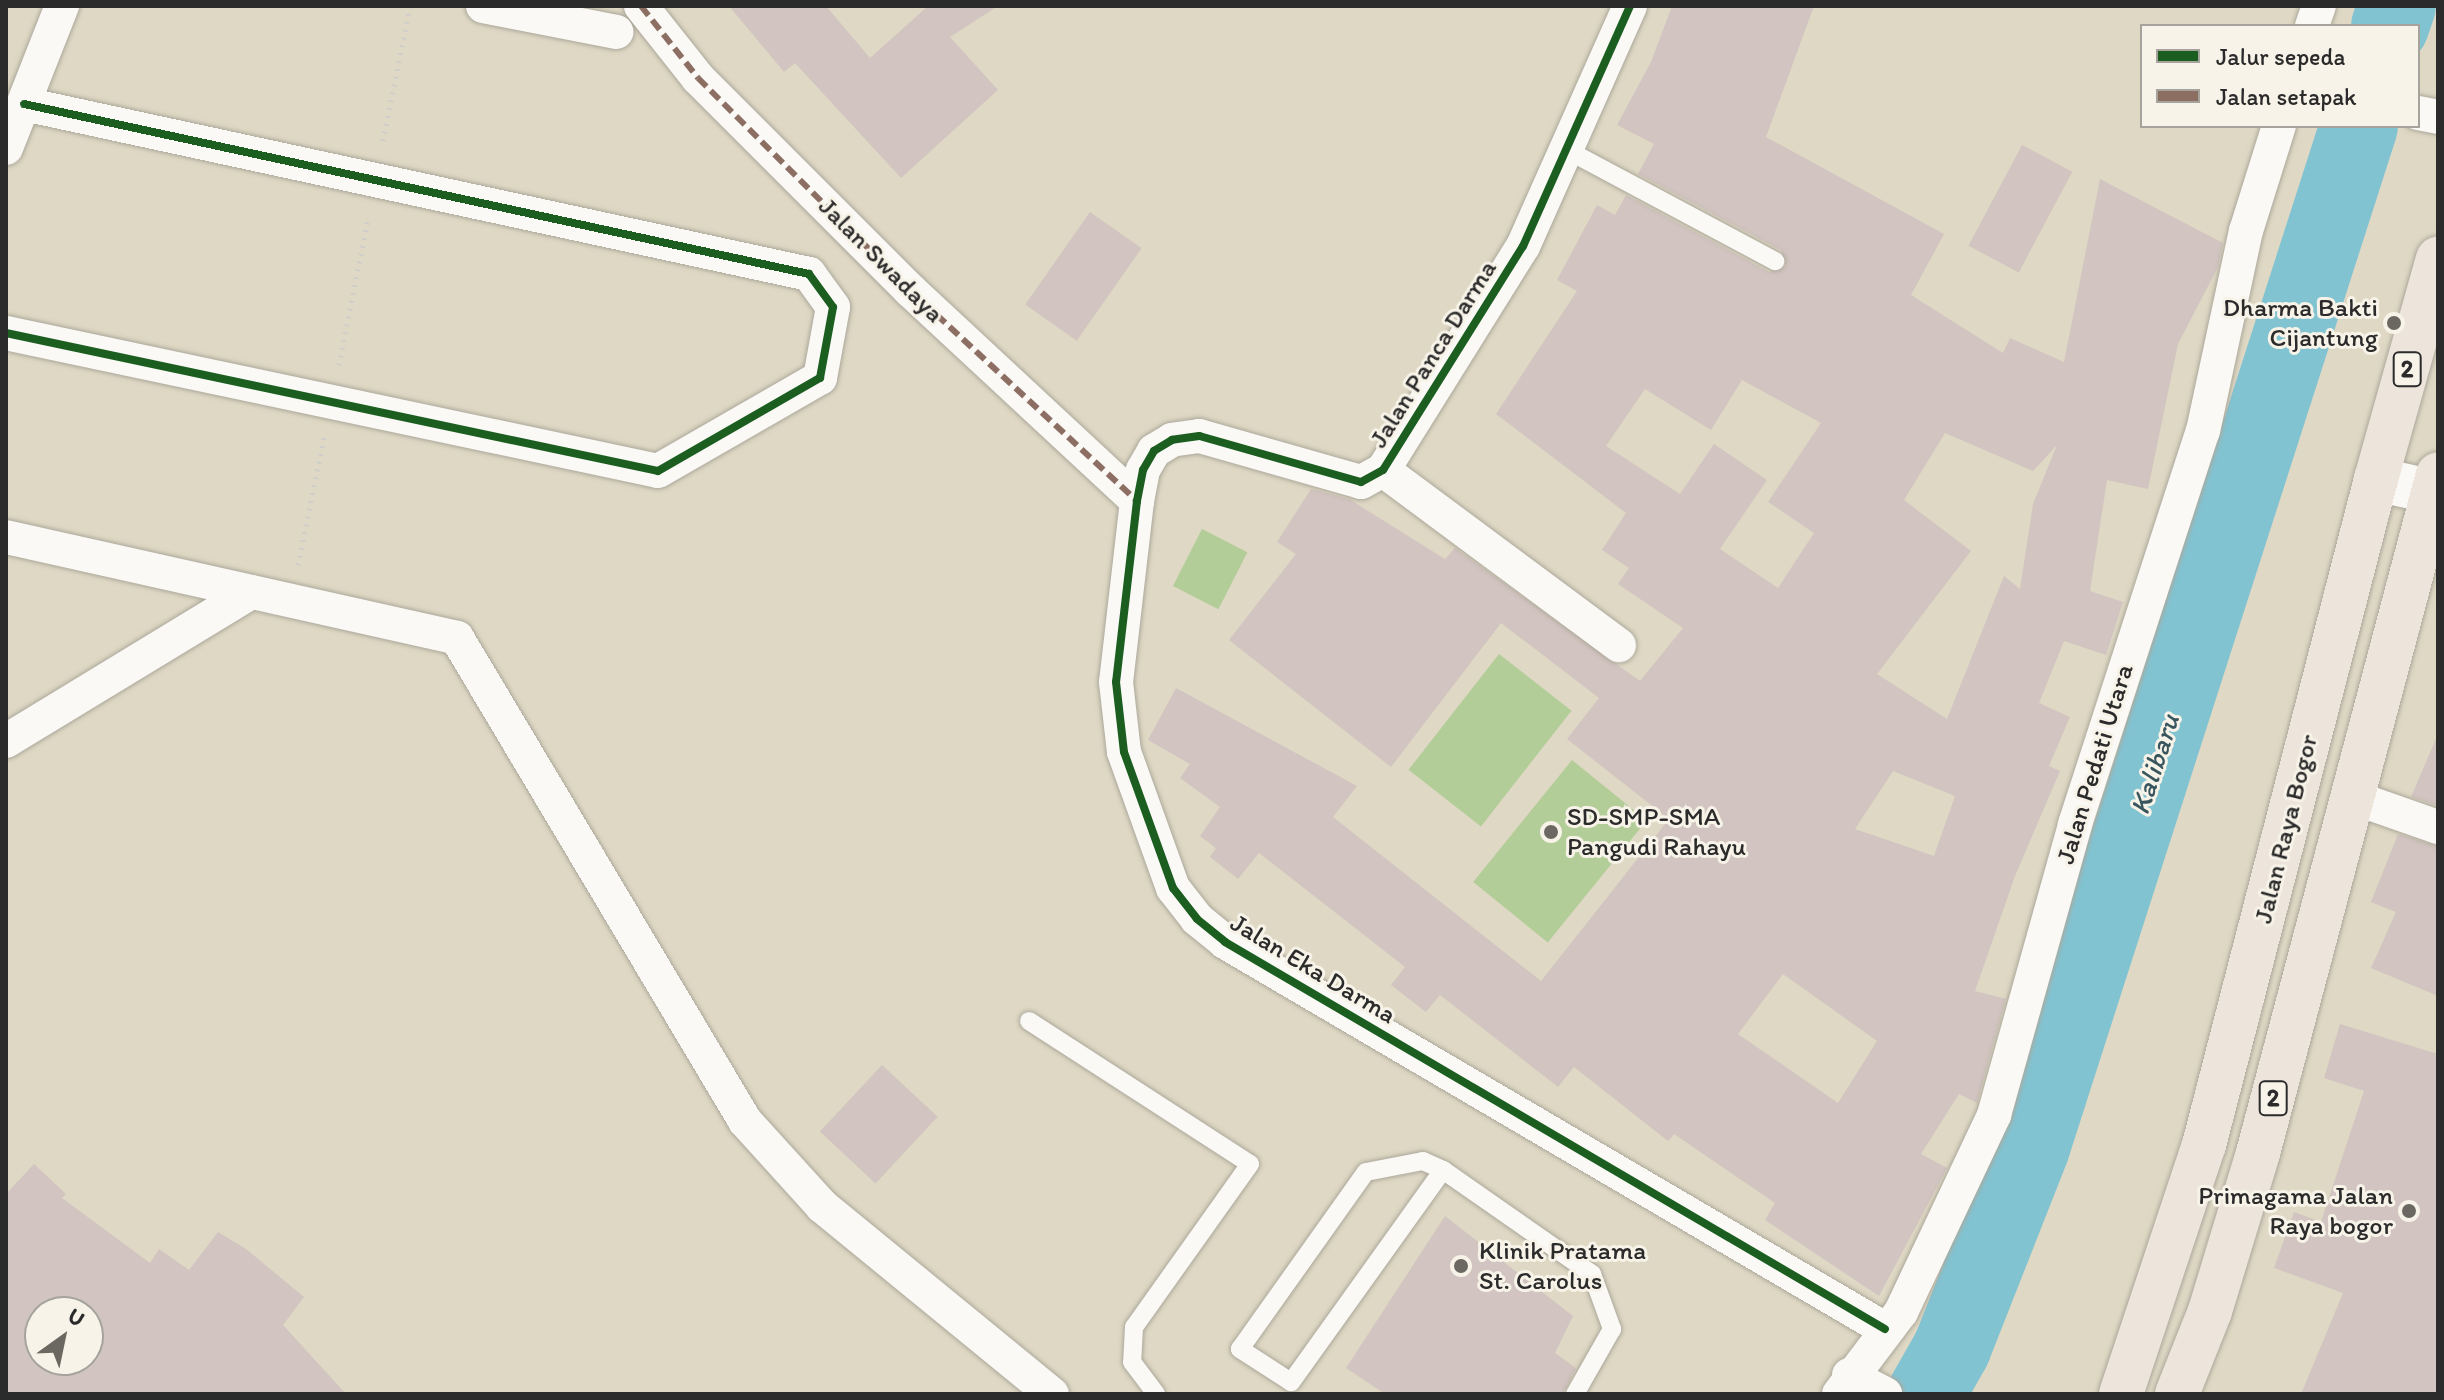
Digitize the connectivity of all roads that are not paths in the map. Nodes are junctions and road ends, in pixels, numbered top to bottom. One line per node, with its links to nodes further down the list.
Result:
1 (62, 6): 6 (street)
2 (483, 6): 5 (street)
3 (641, 6): 17 (street, Jalan Swadaya)
4 (1630, 6): 9 (street, Jalan Panca Darma)
5 (617, 32)
6 (24, 104): 8 (street); 12 (street)
7 (2278, 128): 26 (street, Jalan Pedati Utara)
8 (6, 148)
9 (1569, 151): 11 (lane); 13 (street, Jalan Panca Darma)
10 (2438, 259): 15 (highway, Jalan Raya Bogor / 2)
11 (1775, 261)
12 (6, 333)
13 (1383, 470): 14 (street, Jalan Panca Darma); 20 (street)
14 (1349, 478): 17 (street, Jalan Eka Darma)
15 (2376, 479): 16 (street); 32 (highway, Jalan Raya Bogor / 2)
16 (2436, 487): 22 (highway, 2)
17 (1137, 501): 26 (street, Jalan Eka Darma)
18 (6, 537): 19 (street)
19 (251, 592): 21 (street); 28 (street)
20 (1619, 645)
21 (6, 741)
22 (2355, 798): 23 (street); 33 (highway, 2)
23 (2438, 827)
24 (1029, 1021): 29 (lane)
25 (1443, 1170): 25 (lane); 30 (lane)
26 (1885, 1329): 27 (street, Jalan Pedati Utara)
27 (1844, 1385): 31 (street)
28 (1052, 1394)
29 (1156, 1394)
30 (1575, 1394)
31 (1885, 1394)
32 (2121, 1394)
33 (2177, 1394)

